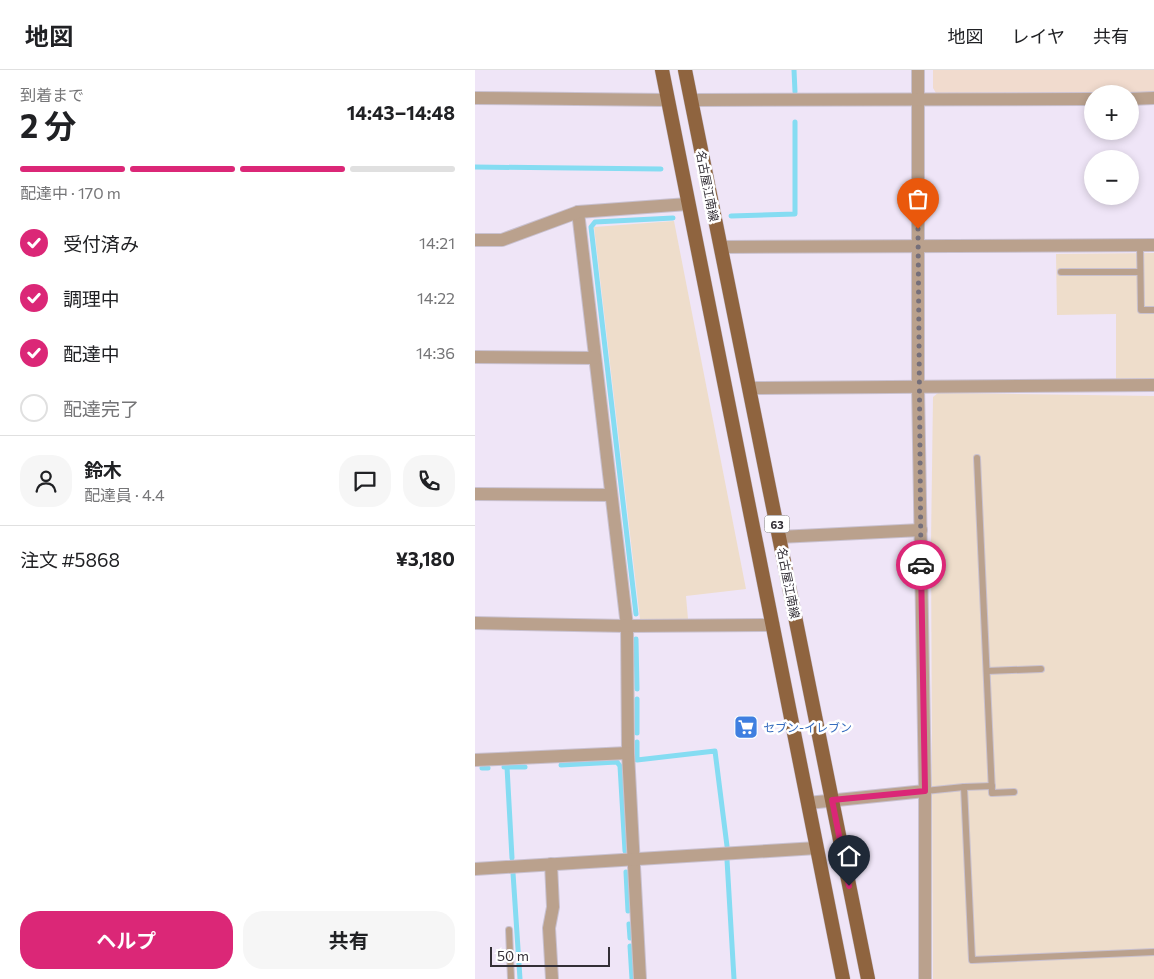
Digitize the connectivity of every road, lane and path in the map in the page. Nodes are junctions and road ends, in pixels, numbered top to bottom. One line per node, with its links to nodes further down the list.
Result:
1 (662, 70): 9 (main road, 名古屋江南線 / 63)
2 (685, 70): 10 (main road, 名古屋江南線 / 63)
3 (918, 70): 8 (street)
4 (475, 98): 9 (street)
5 (1084, 98): 8 (street)
6 (1139, 98): 7 (street)
7 (1154, 98)
8 (918, 99): 10 (street); 17 (street)
9 (668, 100): 11 (main road, 名古屋江南線 / 63)
10 (691, 100): 16 (main road, 名古屋江南線 / 63)
11 (688, 204): 12 (street); 32 (main road, 名古屋江南線 / 63)
12 (578, 212): 13 (street); 22 (street)
13 (475, 240)
14 (1154, 245): 15 (street)
15 (1140, 246): 17 (street); 19 (lane)
16 (721, 247): 17 (street); 25 (main road, 名古屋江南線 / 63)
17 (918, 247): 24 (street)
18 (1061, 272): 19 (lane)
19 (1141, 272): 20 (lane)
20 (1154, 310)
21 (475, 357): 22 (street)
22 (595, 358): 28 (street)
23 (1154, 384): 24 (street)
24 (918, 386): 25 (street); 29 (street)
25 (749, 388): 30 (main road, 名古屋江南線 / 63)
26 (977, 458): 35 (lane)
27 (475, 494): 28 (street)
28 (611, 495): 33 (street)
29 (921, 530): 30 (street); 40 (street)
30 (779, 537): 42 (main road, 名古屋江南線 / 63)
31 (475, 623): 33 (street)
32 (773, 625): 33 (street); 43 (main road, 名古屋江南線 / 63)
33 (627, 626): 36 (street)
34 (1041, 668): 35 (lane)
35 (987, 671): 38 (lane)
36 (628, 753): 37 (street); 45 (street)
37 (475, 760)
38 (992, 786): 39 (lane); 41 (lane)
39 (964, 787): 40 (lane); 49 (lane)
40 (925, 791): 42 (street); 55 (street)
41 (1015, 792)
42 (832, 800): 43 (street); 54 (main road, 名古屋江南線 / 63)
43 (808, 803): 44 (main road, 名古屋江南線 / 63)
44 (817, 848): 45 (street); 53 (main road, 名古屋江南線 / 63)
45 (632, 859): 46 (street); 52 (street)
46 (551, 864): 47 (street); 51 (street)
47 (475, 869)
48 (509, 930): 50 (lane)
49 (1154, 952)
50 (511, 979)
51 (552, 979)
52 (640, 979)
53 (843, 979)
54 (868, 979)
55 (925, 979)

